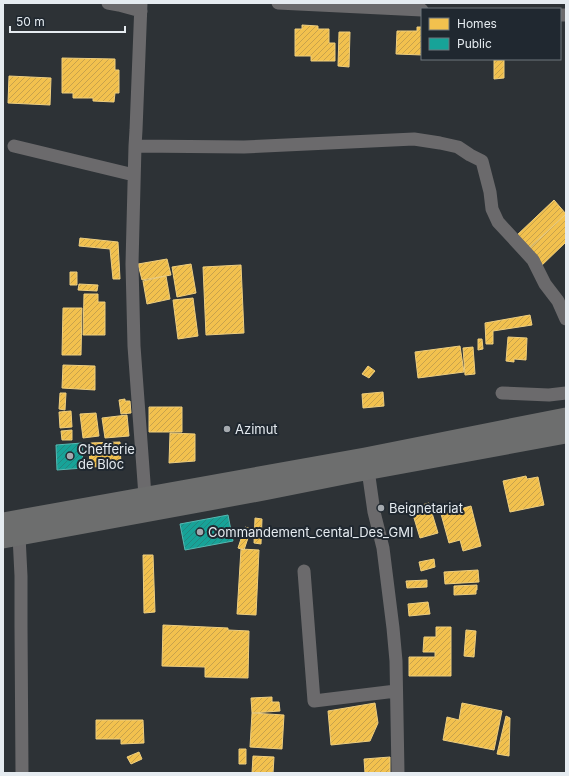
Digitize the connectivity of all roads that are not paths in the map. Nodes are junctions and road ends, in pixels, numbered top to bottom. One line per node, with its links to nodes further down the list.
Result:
1 (108, 3): 3 (street)
2 (278, 3): 4 (street)
3 (141, 7): 6 (street)
4 (421, 10)
5 (14, 146): 7 (street)
6 (135, 146): 7 (street); 8 (street)
7 (134, 175): 14 (street)
8 (566, 319)
9 (502, 393): 10 (street)
10 (566, 393)
11 (566, 417): 14 (main road)
12 (566, 434): 13 (main road)
13 (368, 470): 16 (main road); 18 (street)
14 (145, 496): 15 (main road)
15 (3, 522)
16 (11, 537): 19 (street)
17 (304, 571): 18 (street)
18 (396, 691): 20 (street)
19 (22, 773)
20 (398, 773)

